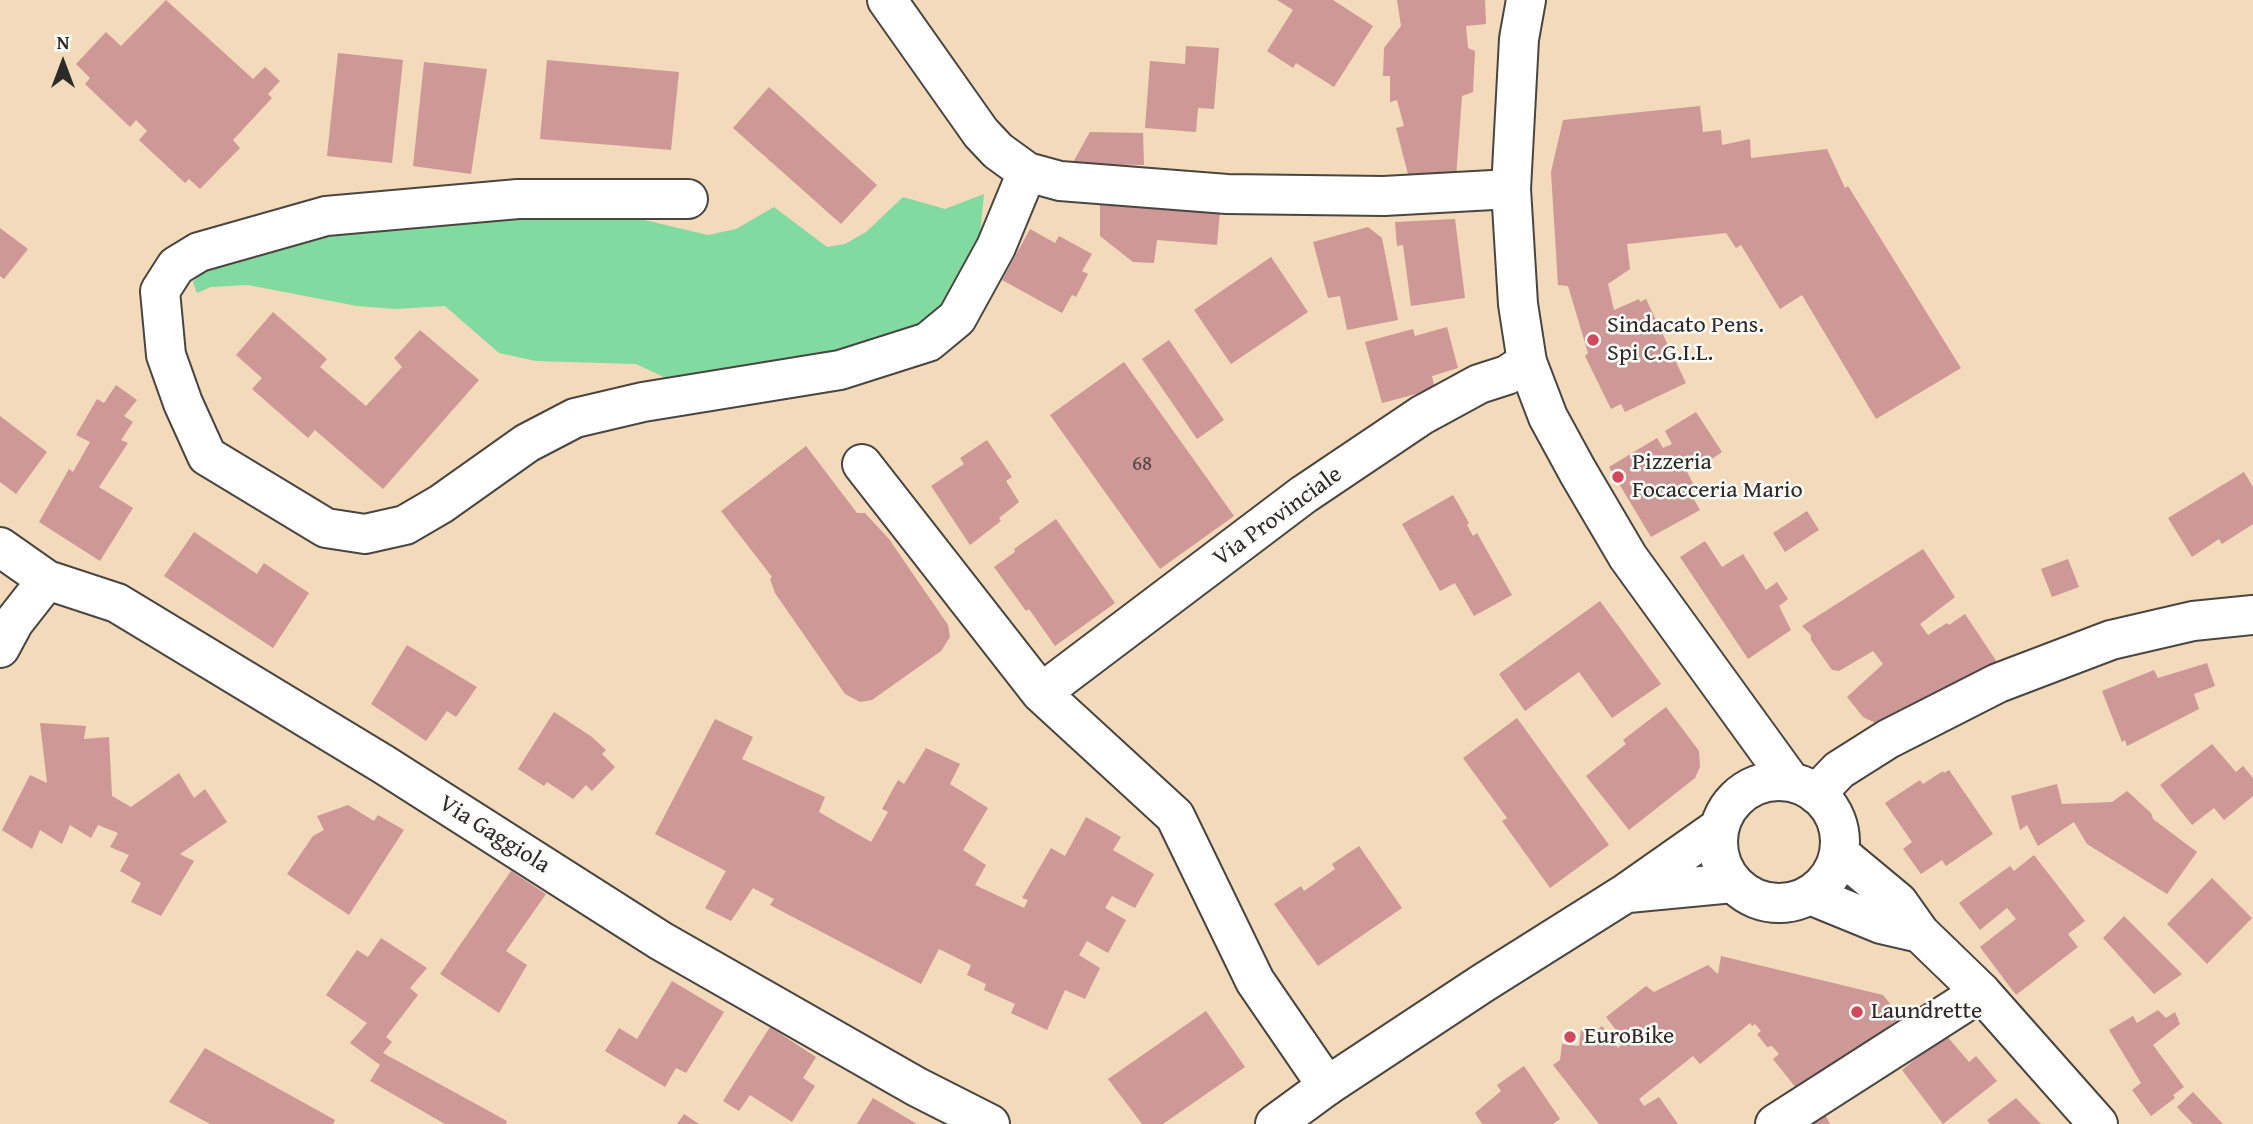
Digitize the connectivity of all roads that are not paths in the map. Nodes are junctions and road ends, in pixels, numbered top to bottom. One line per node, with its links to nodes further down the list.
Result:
1 (887, 0): 3 (street)
2 (1526, 0): 4 (street)
3 (1027, 172): 4 (street); 5 (street)
4 (1511, 189): 6 (street)
5 (688, 199)
6 (1527, 362): 12 (street, Via Provinciale); 13 (street)
7 (862, 464): 12 (street)
8 (0, 547): 9 (street, Via Gaggiola)
9 (47, 580): 11 (street); 24 (street, Via Gaggiola)
10 (2253, 615): 14 (street)
11 (0, 648)
12 (1041, 693): 23 (street)
13 (1727, 695): 14 (street); 15 (street)
14 (1803, 788): 15 (street); 17 (street)
15 (1744, 792): 16 (street)
16 (1720, 827): 18 (street); 19 (street)
17 (1839, 853): 20 (street); 21 (street)
18 (1733, 883): 19 (street); 20 (street)
19 (1626, 893): 23 (street)
20 (1810, 895): 21 (street)
21 (1920, 933): 22 (street)
22 (1981, 992): 26 (street); 27 (street)
23 (1327, 1086): 25 (street)
24 (990, 1124)
25 (1275, 1124)
26 (1775, 1124)
27 (2098, 1124)

